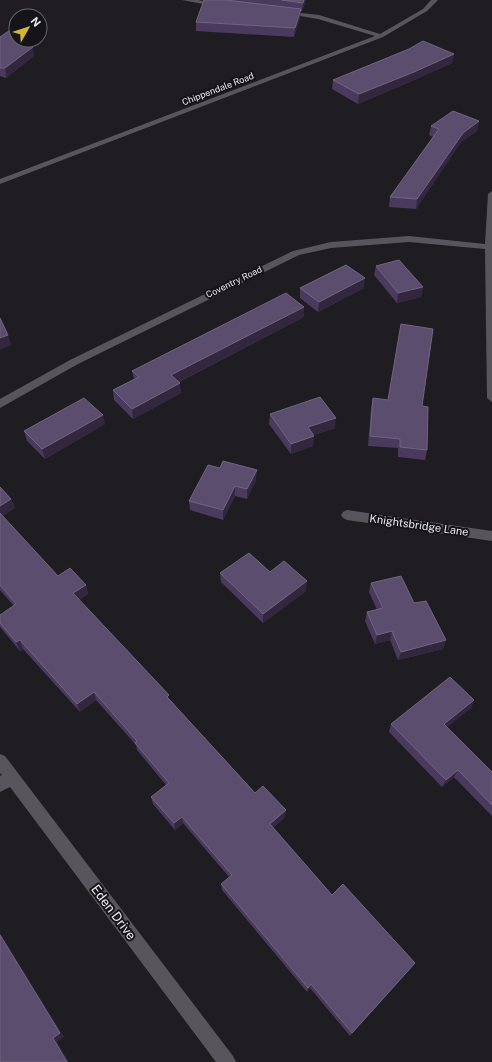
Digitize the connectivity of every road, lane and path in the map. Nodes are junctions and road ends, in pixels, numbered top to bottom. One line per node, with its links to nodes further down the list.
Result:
1 (185, 0): 3 (street)
2 (435, 0): 5 (street, Chippendale Road)
3 (224, 5)
4 (279, 12): 5 (street)
5 (381, 36): 6 (street, Chippendale Road)
6 (0, 182)
7 (492, 194): 8 (street)
8 (489, 247): 9 (street); 10 (street, Coventry Road)
9 (492, 398)
10 (0, 404)
11 (347, 515): 12 (street, Knightsbridge Lane)
12 (492, 536)
13 (0, 761): 14 (street, Eden Drive)
14 (6, 781): 15 (street, Eden Drive)
15 (227, 1062)

